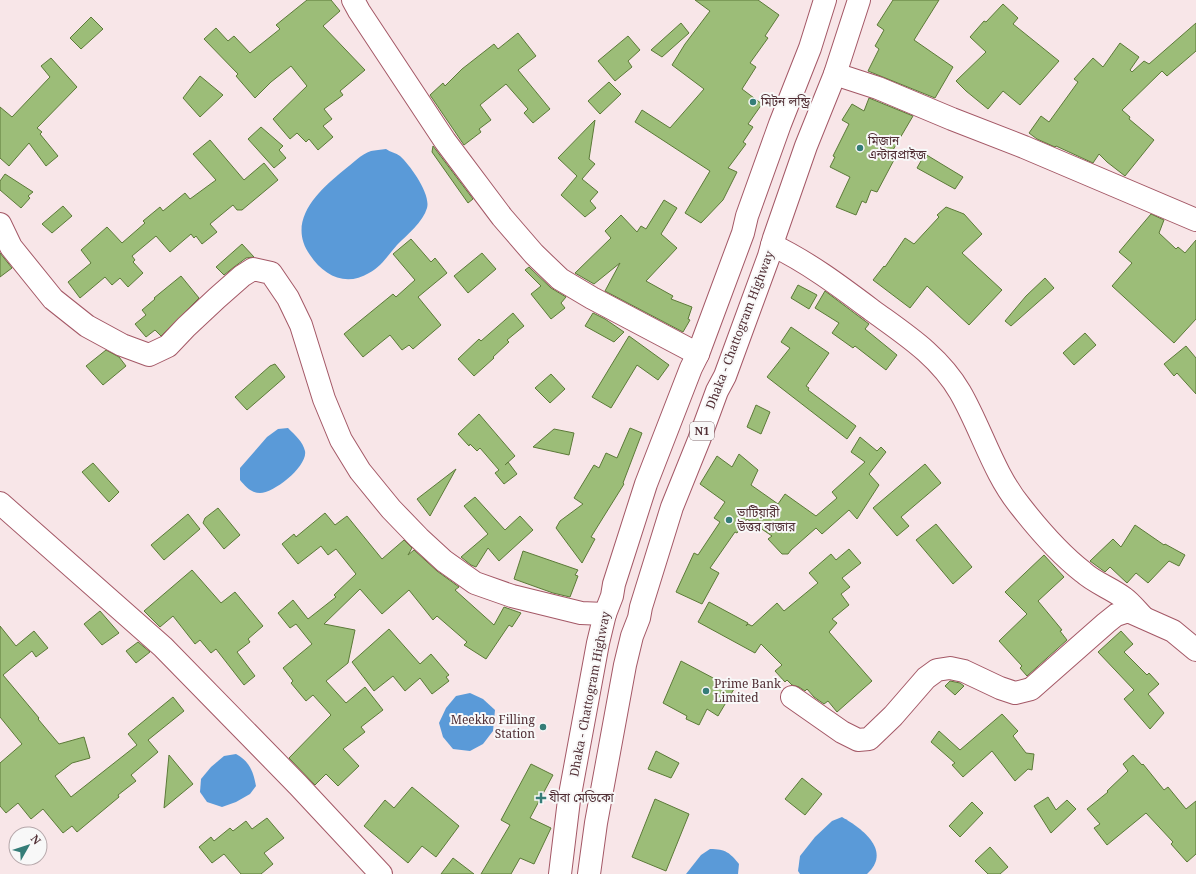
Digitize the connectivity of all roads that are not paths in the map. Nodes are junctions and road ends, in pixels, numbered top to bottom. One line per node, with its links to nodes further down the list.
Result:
1 (352, 0): 8 (main road)
2 (825, 0): 8 (main road, Dhaka - Chattogram Highway)
3 (859, 0): 4 (main road, Dhaka - Chattogram Highway / N1)
4 (835, 74): 5 (main road); 7 (main road, Dhaka - Chattogram Highway / N1)
5 (1196, 220)
6 (0, 224): 10 (main road)
7 (772, 245): 11 (main road); 16 (main road, Dhaka - Chattogram Highway / N1)
8 (698, 354): 10 (main road, Dhaka - Chattogram Highway)
9 (0, 503): 14 (main road)
10 (605, 614): 15 (main road, Dhaka - Chattogram Highway)
11 (1143, 617): 12 (main road); 13 (main road)
12 (1196, 650)
13 (792, 697)
14 (381, 874)
15 (560, 874)
16 (589, 874)

